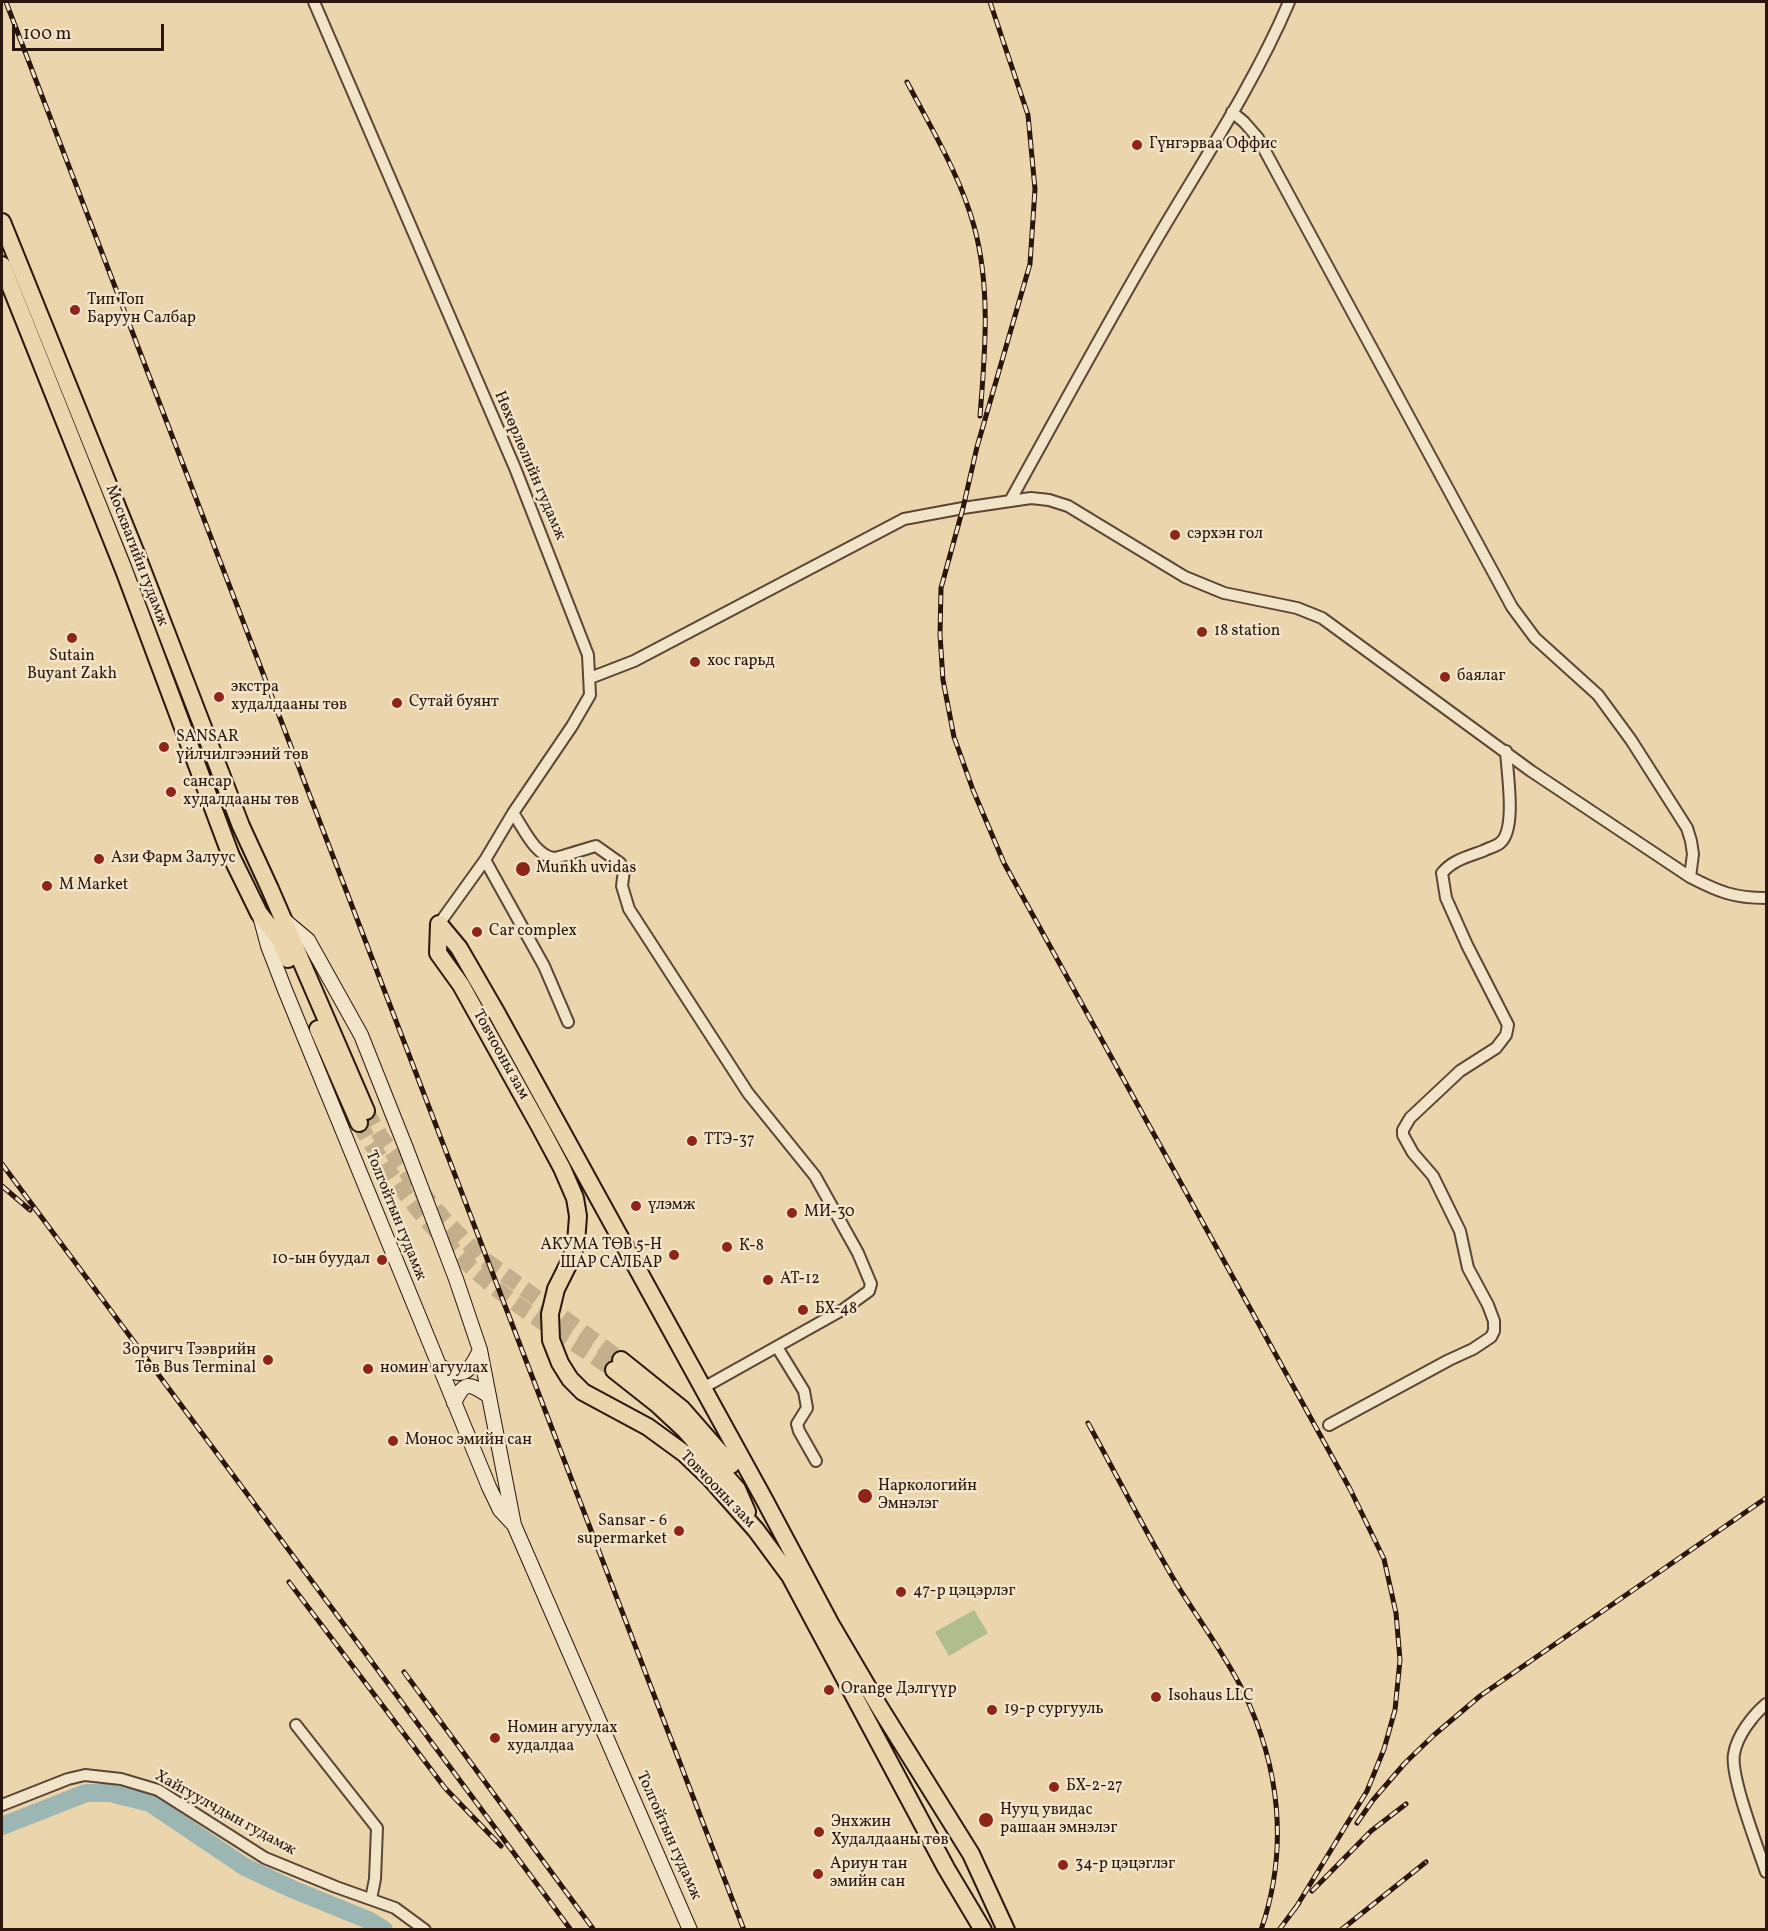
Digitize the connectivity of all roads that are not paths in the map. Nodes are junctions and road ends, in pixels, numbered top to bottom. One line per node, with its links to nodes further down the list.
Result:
1 (314, 2): 7 (street, Нөхөрлөлийн гудамж)
2 (1289, 2): 3 (street)
3 (1232, 112): 6 (street); 11 (street)
4 (2, 222): 14 (highway, Москвагийн гудамж)
5 (2, 265): 13 (highway, Москвагийн гудамж)
6 (1010, 501): 7 (street); 8 (street)
7 (590, 678): 9 (street, Нөхөрлөлийн гудамж)
8 (1506, 751): 11 (street); 23 (street)
9 (513, 813): 10 (street, Нөхөрлөлийн гудамж); 17 (street)
10 (485, 860): 15 (street, Нөхөрлөлийн гудамж); 16 (street)
11 (1690, 877): 12 (street)
12 (1767, 898)
13 (259, 914): 14 (highway, Москвагийн гудамж); 19 (main road, Толгойтын гудамж)
14 (283, 919): 18 (main road, Толгойтын гудамж)
15 (439, 924): 20 (highway, Товчооны зам); 26 (highway, Товчооны зам)
16 (568, 1022)
17 (777, 1347): 20 (street); 24 (street)
18 (480, 1350): 19 (main road); 21 (main road, Толгойтын гудамж)
19 (438, 1365): 22 (main road, Толгойтын гудамж)
20 (703, 1388): 25 (highway, Товчооны зам)
21 (489, 1396): 22 (main road); 27 (main road, Толгойтын гудамж)
22 (454, 1403): 27 (main road, Толгойтын гудамж)
23 (1329, 1425)
24 (816, 1461)
25 (760, 1491): 26 (highway); 36 (highway, Товчооны зам)
26 (748, 1520): 35 (highway, Товчооны зам)
27 (514, 1525): 34 (main road, Толгойтын гудамж)
28 (1767, 1704): 31 (street)
29 (296, 1725): 32 (street)
30 (2, 1805): 32 (street, Хайгуулчдын гудамж)
31 (1767, 1872)
32 (371, 1899): 33 (street, Хайгуулчдын гудамж)
33 (425, 1929)
34 (690, 1929)
35 (983, 1929)
36 (1006, 1929)

